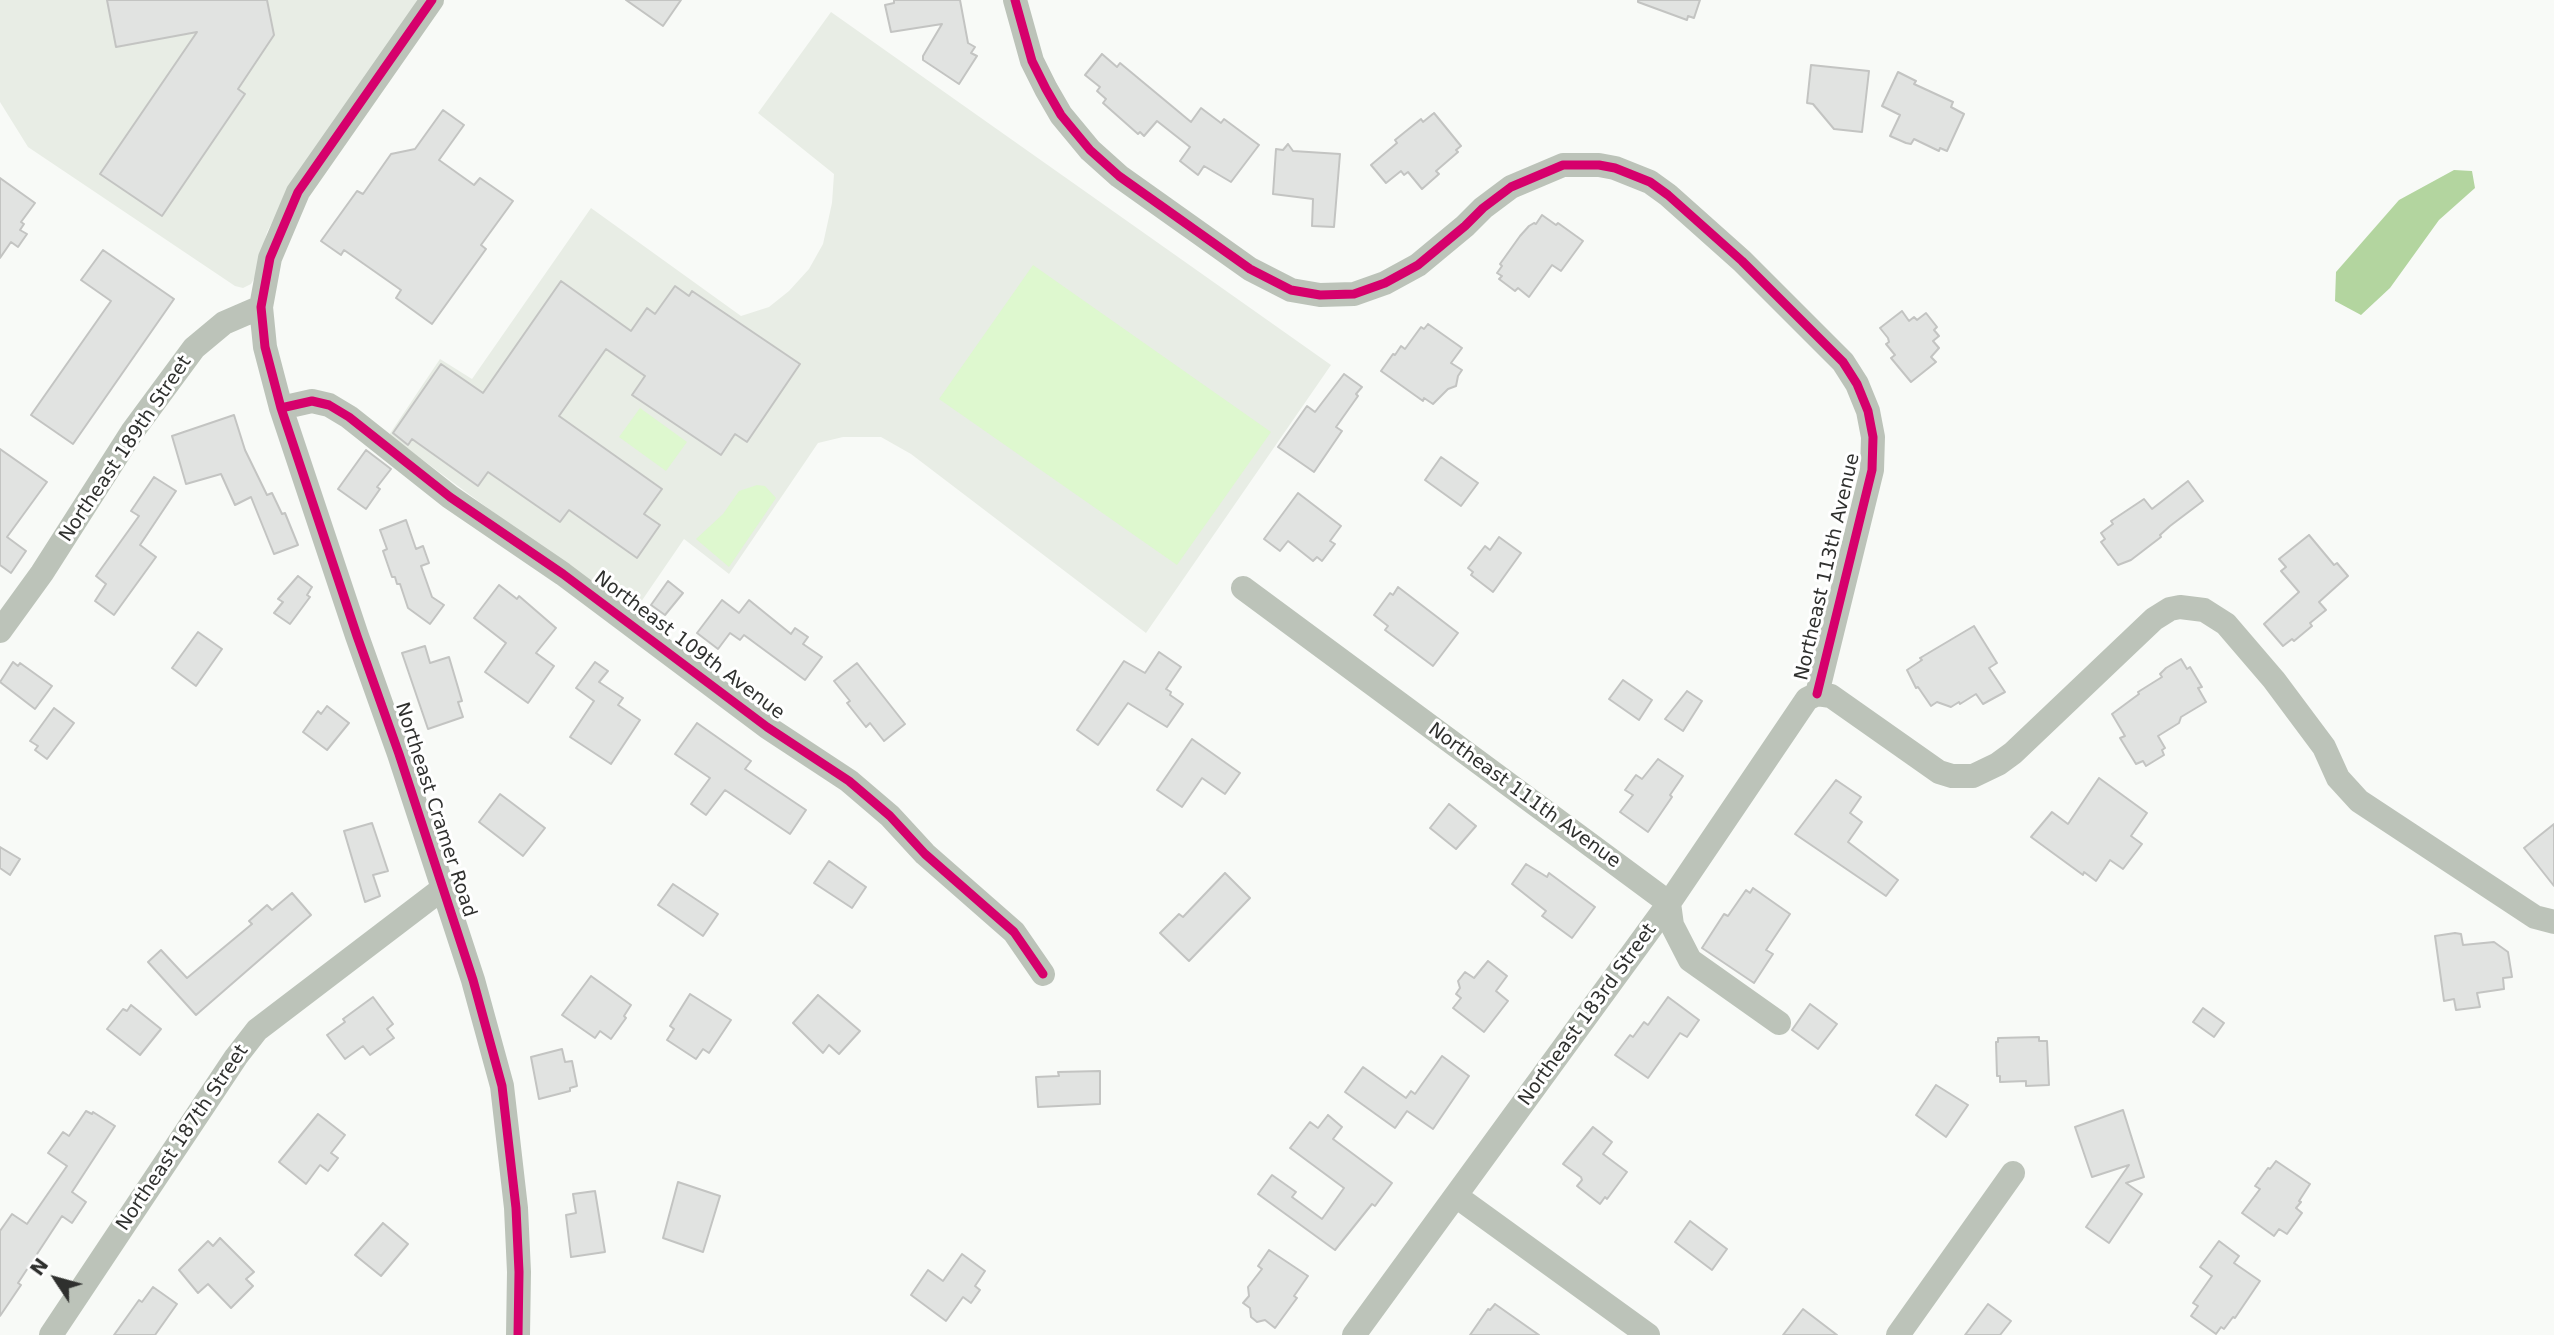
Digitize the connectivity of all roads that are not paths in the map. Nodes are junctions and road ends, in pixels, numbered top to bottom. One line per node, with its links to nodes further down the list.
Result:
1 (432, 0): 3 (street)
2 (1014, 0): 7 (street, Northeast 113th Avenue)
3 (261, 307): 4 (street, Northeast Cramer Road); 6 (street, Northeast 189th Street)
4 (281, 408): 8 (street, Northeast Cramer Road); 11 (street, Northeast 109th Avenue)
5 (1242, 588): 9 (street, Northeast 111th Avenue)
6 (0, 631)
7 (1817, 694): 9 (street, Northeast 183rd Street); 10 (street)
8 (442, 889): 15 (street, Northeast 187th Street); 16 (street, Northeast Cramer Road)
9 (1669, 903): 12 (street); 14 (street, Northeast 183rd Street)
10 (2554, 922)
11 (1043, 974)
12 (1779, 1023)
13 (2013, 1173): 19 (street)
14 (1456, 1196): 17 (street, Northeast 183rd Street); 18 (street)
15 (51, 1335)
16 (519, 1335)
17 (1353, 1335)
18 (1648, 1335)
19 (1898, 1335)

